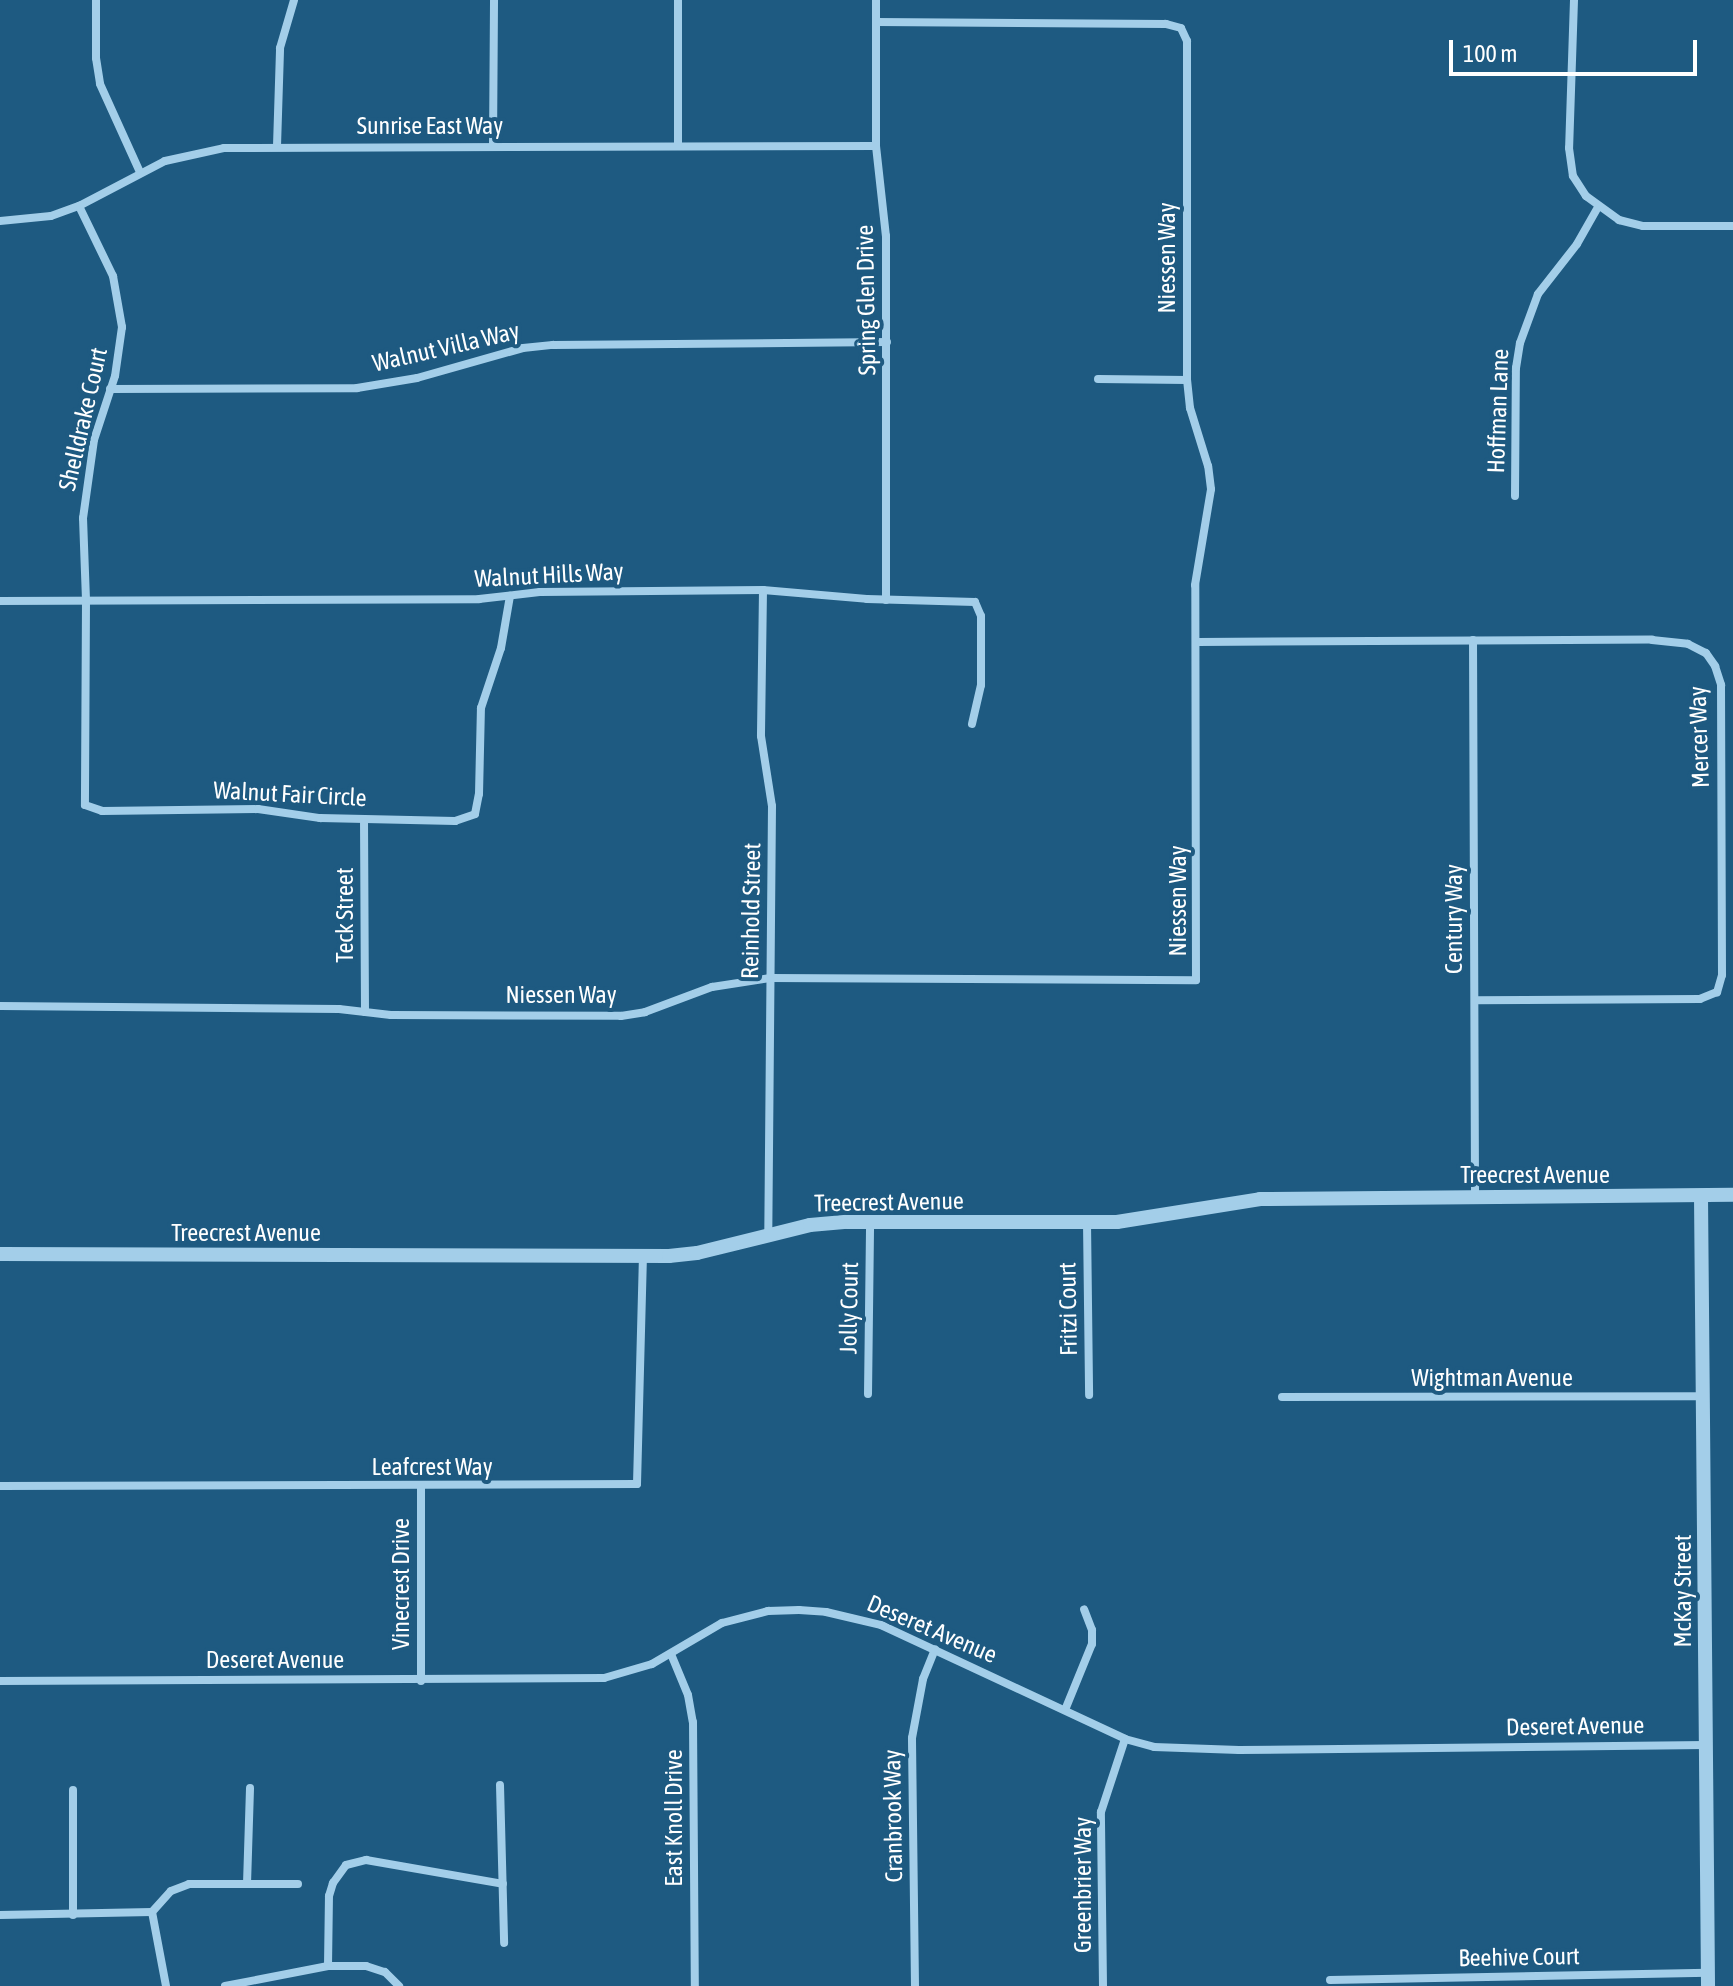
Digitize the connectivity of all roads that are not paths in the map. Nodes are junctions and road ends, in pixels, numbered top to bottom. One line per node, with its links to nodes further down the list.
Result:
1 (96, 0): 12 (street)
2 (294, 0): 9 (street)
3 (494, 0): 10 (street)
4 (678, 0): 8 (street)
5 (876, 0): 7 (street, Spring Glen Drive)
6 (1574, 0): 14 (street)
7 (876, 22): 11 (street, Spring Glen Drive); 19 (street, Niessen Way)
8 (678, 144): 10 (street, Sunrise East Way); 11 (street, Sunrise East Way)
9 (277, 146): 10 (street, Sunrise East Way); 12 (street, Sunrise East Way)
10 (493, 146)
11 (876, 146): 17 (street, Spring Glen Drive)
12 (140, 172): 13 (street, Sunrise East Way)
13 (79, 206): 15 (street, Sunrise East Way); 20 (street, Shelldrake Court)
14 (1598, 207): 16 (street); 21 (street, Hoffman Lane)
15 (0, 221)
16 (1733, 226)
17 (887, 342): 20 (street, Walnut Villa Way); 24 (street, Spring Glen Drive)
18 (1098, 379): 19 (street)
19 (1187, 380): 28 (street, Niessen Way)
20 (110, 389): 26 (street, Shelldrake Court)
21 (1515, 496)
22 (763, 590): 23 (street, Walnut Hills Way); 24 (street, Walnut Hills Way); 31 (street, Reinhold Street)
23 (510, 596): 26 (street, Walnut Hills Way); 30 (street, Walnut Fair Circle)
24 (886, 600): 29 (street, Walnut Hills Way)
25 (0, 601): 26 (street, Walnut Hills Way)
26 (86, 601): 30 (street, Walnut Fair Circle)
27 (1473, 640): 28 (street, Mercer Way); 32 (street, Century Way); 32 (street, Mercer Way)
28 (1198, 642): 31 (street, Niessen Way)
29 (972, 724)
30 (364, 819): 34 (street, Teck Street)
31 (770, 978): 34 (street, Niessen Way); 40 (street, Reinhold Street)
32 (1475, 1000): 37 (street, Century Way)
33 (0, 1006): 34 (street, Niessen Way)
34 (365, 1012)
35 (1733, 1195): 36 (street, Treecrest Avenue)
36 (1701, 1196): 37 (street, Treecrest Avenue); 45 (street, McKay Street)
37 (1475, 1197): 39 (street, Treecrest Avenue)
38 (870, 1222): 39 (street, Treecrest Avenue); 40 (street, Treecrest Avenue); 43 (street, Jolly Court)
39 (1087, 1222): 44 (street, Fritzi Court)
40 (768, 1233): 42 (street, Treecrest Avenue)
41 (0, 1254): 42 (street, Treecrest Avenue)
42 (643, 1257): 48 (street, Leafcrest Way)
43 (868, 1394)
44 (1089, 1395)
45 (1703, 1396): 46 (street, Wightman Avenue); 56 (street, McKay Street)
46 (1282, 1397)
47 (0, 1486): 48 (street, Leafcrest Way)
48 (421, 1487): 53 (street, Vinecrest Drive)
49 (1084, 1609): 54 (street)
50 (935, 1649): 51 (street, Deseret Avenue); 54 (street, Deseret Avenue); 74 (street, Cranbrook Way)
51 (671, 1654): 53 (street, Deseret Avenue); 73 (street, East Knoll Drive)
52 (0, 1681): 53 (street, Deseret Avenue)
53 (421, 1681)
54 (1065, 1710): 55 (street, Deseret Avenue)
55 (1125, 1739): 56 (street, Deseret Avenue); 75 (street, Greenbrier Way)
56 (1706, 1745): 69 (street, McKay Street)
57 (500, 1785): 62 (street)
58 (250, 1788): 60 (street)
59 (73, 1790): 65 (street)
60 (247, 1884): 61 (street); 63 (street)
61 (298, 1884)
62 (503, 1884): 66 (street); 67 (street)
63 (152, 1912): 65 (street); 70 (street)
64 (0, 1915): 65 (street)
65 (73, 1915)
66 (504, 1943)
67 (328, 1966): 71 (street); 72 (street)
68 (1330, 1980): 69 (street, Beehive Court)
69 (1708, 1980)
70 (166, 1986)
71 (225, 1986)
72 (399, 1986)
73 (695, 1986)
74 (915, 1986)
75 (1103, 1986)

